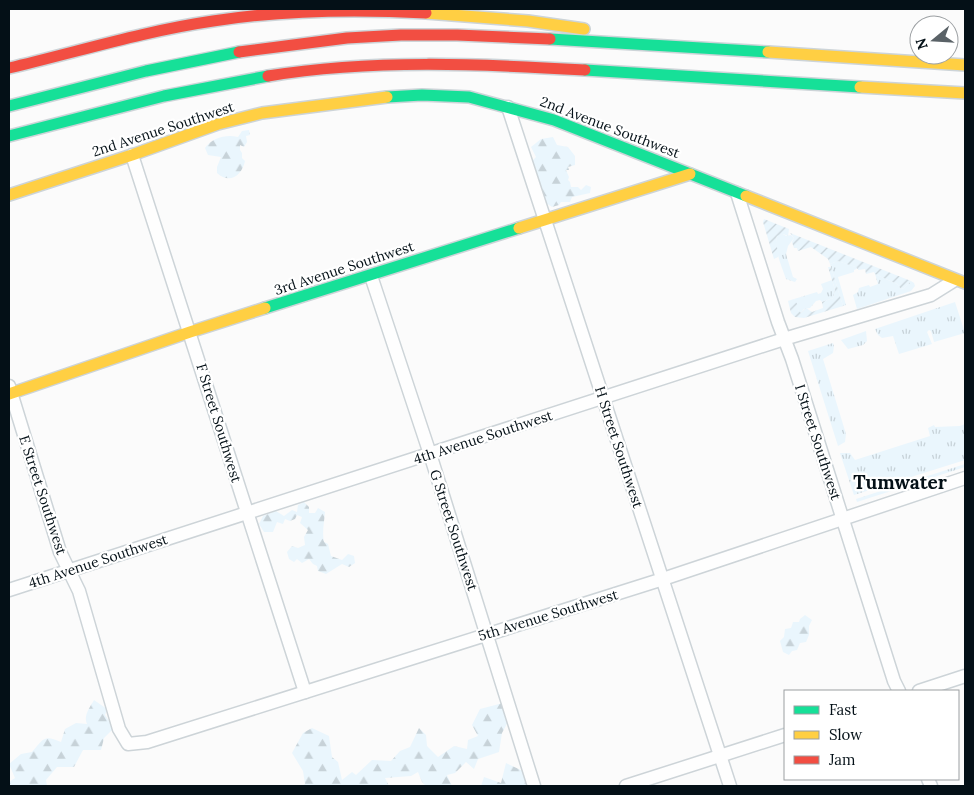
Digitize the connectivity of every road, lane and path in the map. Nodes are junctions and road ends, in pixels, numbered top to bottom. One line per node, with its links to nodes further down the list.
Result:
1 (666, 45): 2 (main road); 3 (main road); 5 (main road)
2 (965, 65)
3 (9, 68)
4 (965, 93): 7 (main road)
5 (9, 106)
6 (508, 107): 8 (main road, 2nd Avenue Southwest); 9 (main road, 2nd Avenue Southwest); 12 (street, H Street Southwest)
7 (9, 136)
8 (132, 154): 11 (main road, 2nd Avenue Southwest); 15 (street, F Street Southwest)
9 (690, 174): 10 (main road, 2nd Avenue Southwest); 12 (main road, 3rd Avenue Southwest)
10 (737, 193): 14 (main road, 2nd Avenue Southwest); 16 (street, I Street Southwest)
11 (9, 195)
12 (545, 220): 13 (main road, 3rd Avenue Southwest); 18 (street, H Street Southwest)
13 (370, 276): 15 (main road, 3rd Avenue Southwest); 19 (street, G Street Southwest)
14 (962, 280): 16 (street, 4th Avenue Southwest)
15 (190, 332): 17 (main road, 3rd Avenue Southwest); 21 (street, F Street Southwest)
16 (784, 339): 18 (street, 4th Avenue Southwest); 22 (street, I Street Southwest)
17 (9, 391): 23 (street, E Street Southwest)
18 (603, 398): 19 (street, 4th Avenue Southwest); 24 (street, H Street Southwest)
19 (430, 454): 21 (street, 4th Avenue Southwest); 26 (street, G Street Southwest)
20 (965, 478): 22 (street, 5th Avenue Southwest)
21 (247, 513): 23 (street, 4th Avenue Southwest); 30 (street, F Street Southwest)
22 (843, 519): 24 (street, 5th Avenue Southwest); 28 (street, I Street Southwest)
23 (68, 571): 25 (street, 4th Avenue Southwest); 32 (street, E Street Southwest)
24 (662, 579): 26 (street, 5th Avenue Southwest); 33 (street, H Street Southwest)
25 (9, 590)
26 (487, 634): 30 (street, 5th Avenue Southwest); 34 (street, G Street Southwest)
27 (965, 676): 29 (street)
28 (898, 690)
29 (922, 690)
30 (306, 692): 32 (street, 5th Avenue Southwest)
31 (784, 736): 33 (street)
32 (128, 744)
33 (720, 757): 35 (street); 36 (street, H Street Southwest)
34 (534, 786)
35 (626, 786)
36 (730, 786)

